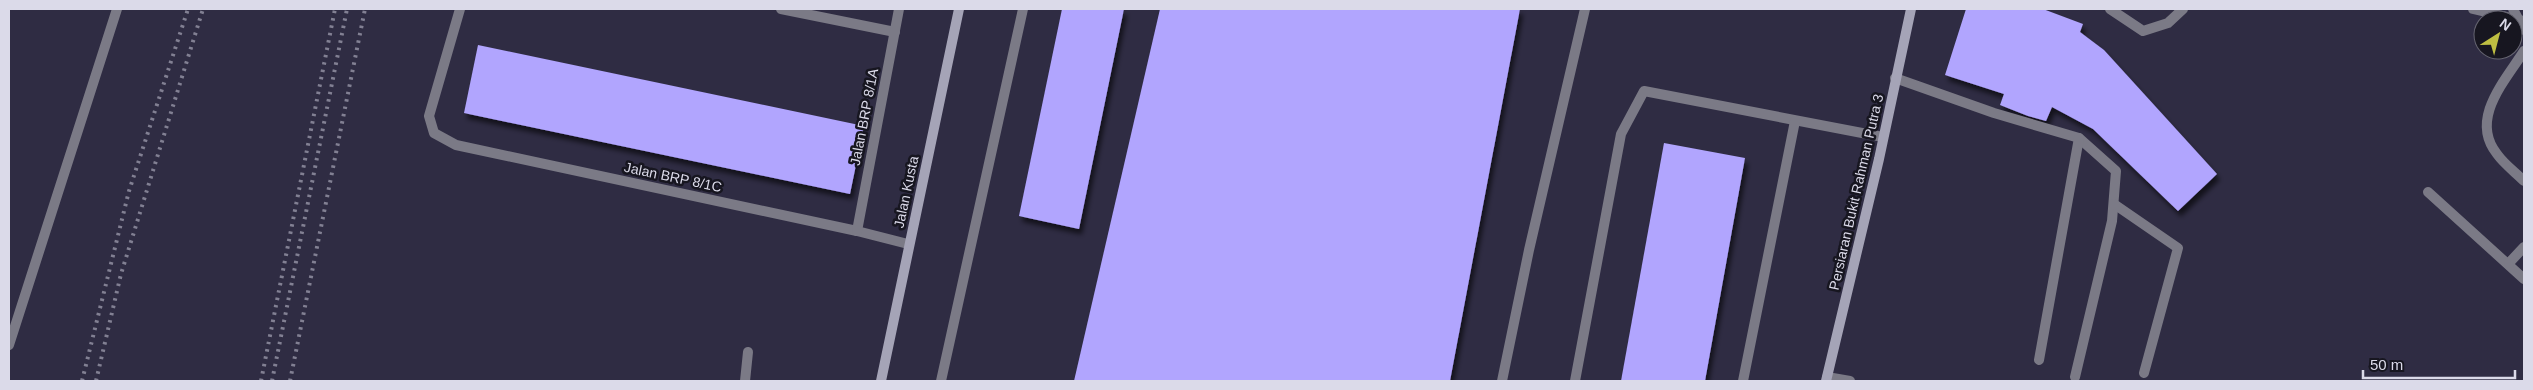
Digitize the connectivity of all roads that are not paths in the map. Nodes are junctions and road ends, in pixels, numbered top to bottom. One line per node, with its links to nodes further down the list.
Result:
1 (116, 9): 25 (street)
2 (460, 9): 20 (street, Jalan BRP 8/1C)
3 (781, 9): 11 (street)
4 (899, 9): 11 (street, Jalan BRP 8/1A)
5 (959, 9): 21 (street, Jalan Kusta)
6 (1023, 9): 33 (street)
7 (1585, 9): 34 (street)
8 (1911, 9): 13 (street, Persiaran Bukit Rahman Putra 3)
9 (2110, 9): 10 (street)
10 (2183, 9)
11 (895, 32): 20 (street, Jalan BRP 8/1A)
12 (2524, 51): 17 (street)
13 (1895, 78): 15 (street, Persiaran Bukit Rahman Putra 3); 16 (street)
14 (1795, 121): 15 (street); 35 (street); 36 (street)
15 (1884, 137): 30 (street, Persiaran Bukit Rahman Putra 3)
16 (2079, 138): 19 (street); 27 (street)
17 (2524, 181)
18 (2428, 192): 23 (street)
19 (2114, 204): 28 (street); 29 (street)
20 (857, 230): 21 (street, Jalan BRP 8/1C)
21 (908, 244): 32 (street, Jalan Kusta)
22 (2524, 247): 23 (street)
23 (2509, 263): 24 (street)
24 (2524, 279)
25 (9, 345)
26 (748, 352): 31 (street)
27 (2038, 360)
28 (2144, 373)
29 (2075, 377)
30 (1827, 379): 37 (street)
31 (745, 381)
32 (881, 381)
33 (941, 381)
34 (1502, 381)
35 (1575, 381)
36 (1743, 381)
37 (1850, 381)

